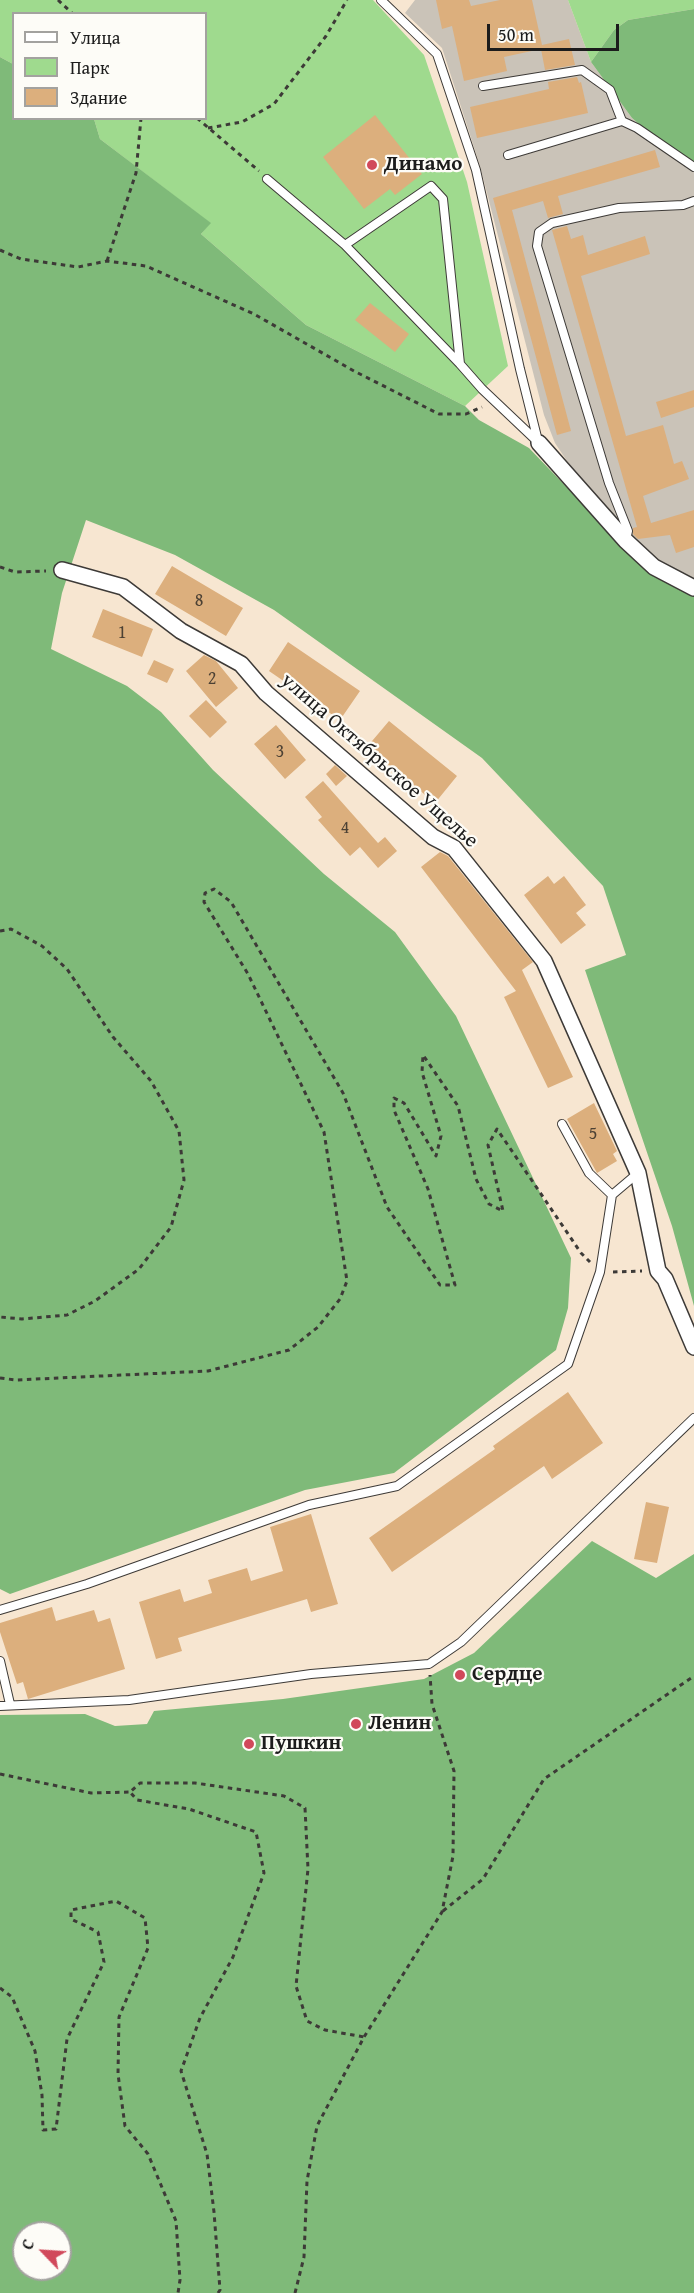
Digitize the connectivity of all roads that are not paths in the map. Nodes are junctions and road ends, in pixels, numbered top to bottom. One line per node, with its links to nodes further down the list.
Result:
1 (381, 0): 10 (lane)
2 (483, 86): 3 (lane)
3 (622, 121): 4 (lane); 5 (lane)
4 (508, 155)
5 (694, 167)
6 (267, 179): 8 (lane)
7 (694, 201): 11 (lane)
8 (345, 245): 9 (lane); 9 (lane)
9 (460, 364): 10 (lane)
10 (538, 443): 11 (street)
11 (626, 541): 13 (street)
12 (62, 570): 15 (street, улица Октябрьское Ущелье)
13 (694, 588)
14 (562, 1124): 16 (lane)
15 (638, 1173): 16 (lane); 17 (street, улица Октябрьское Ущелье)
16 (612, 1195): 19 (lane)
17 (694, 1347)
18 (694, 1418): 21 (lane)
19 (0, 1610)
20 (0, 1661): 21 (lane)
21 (10, 1704): 22 (lane)
22 (0, 1706)

